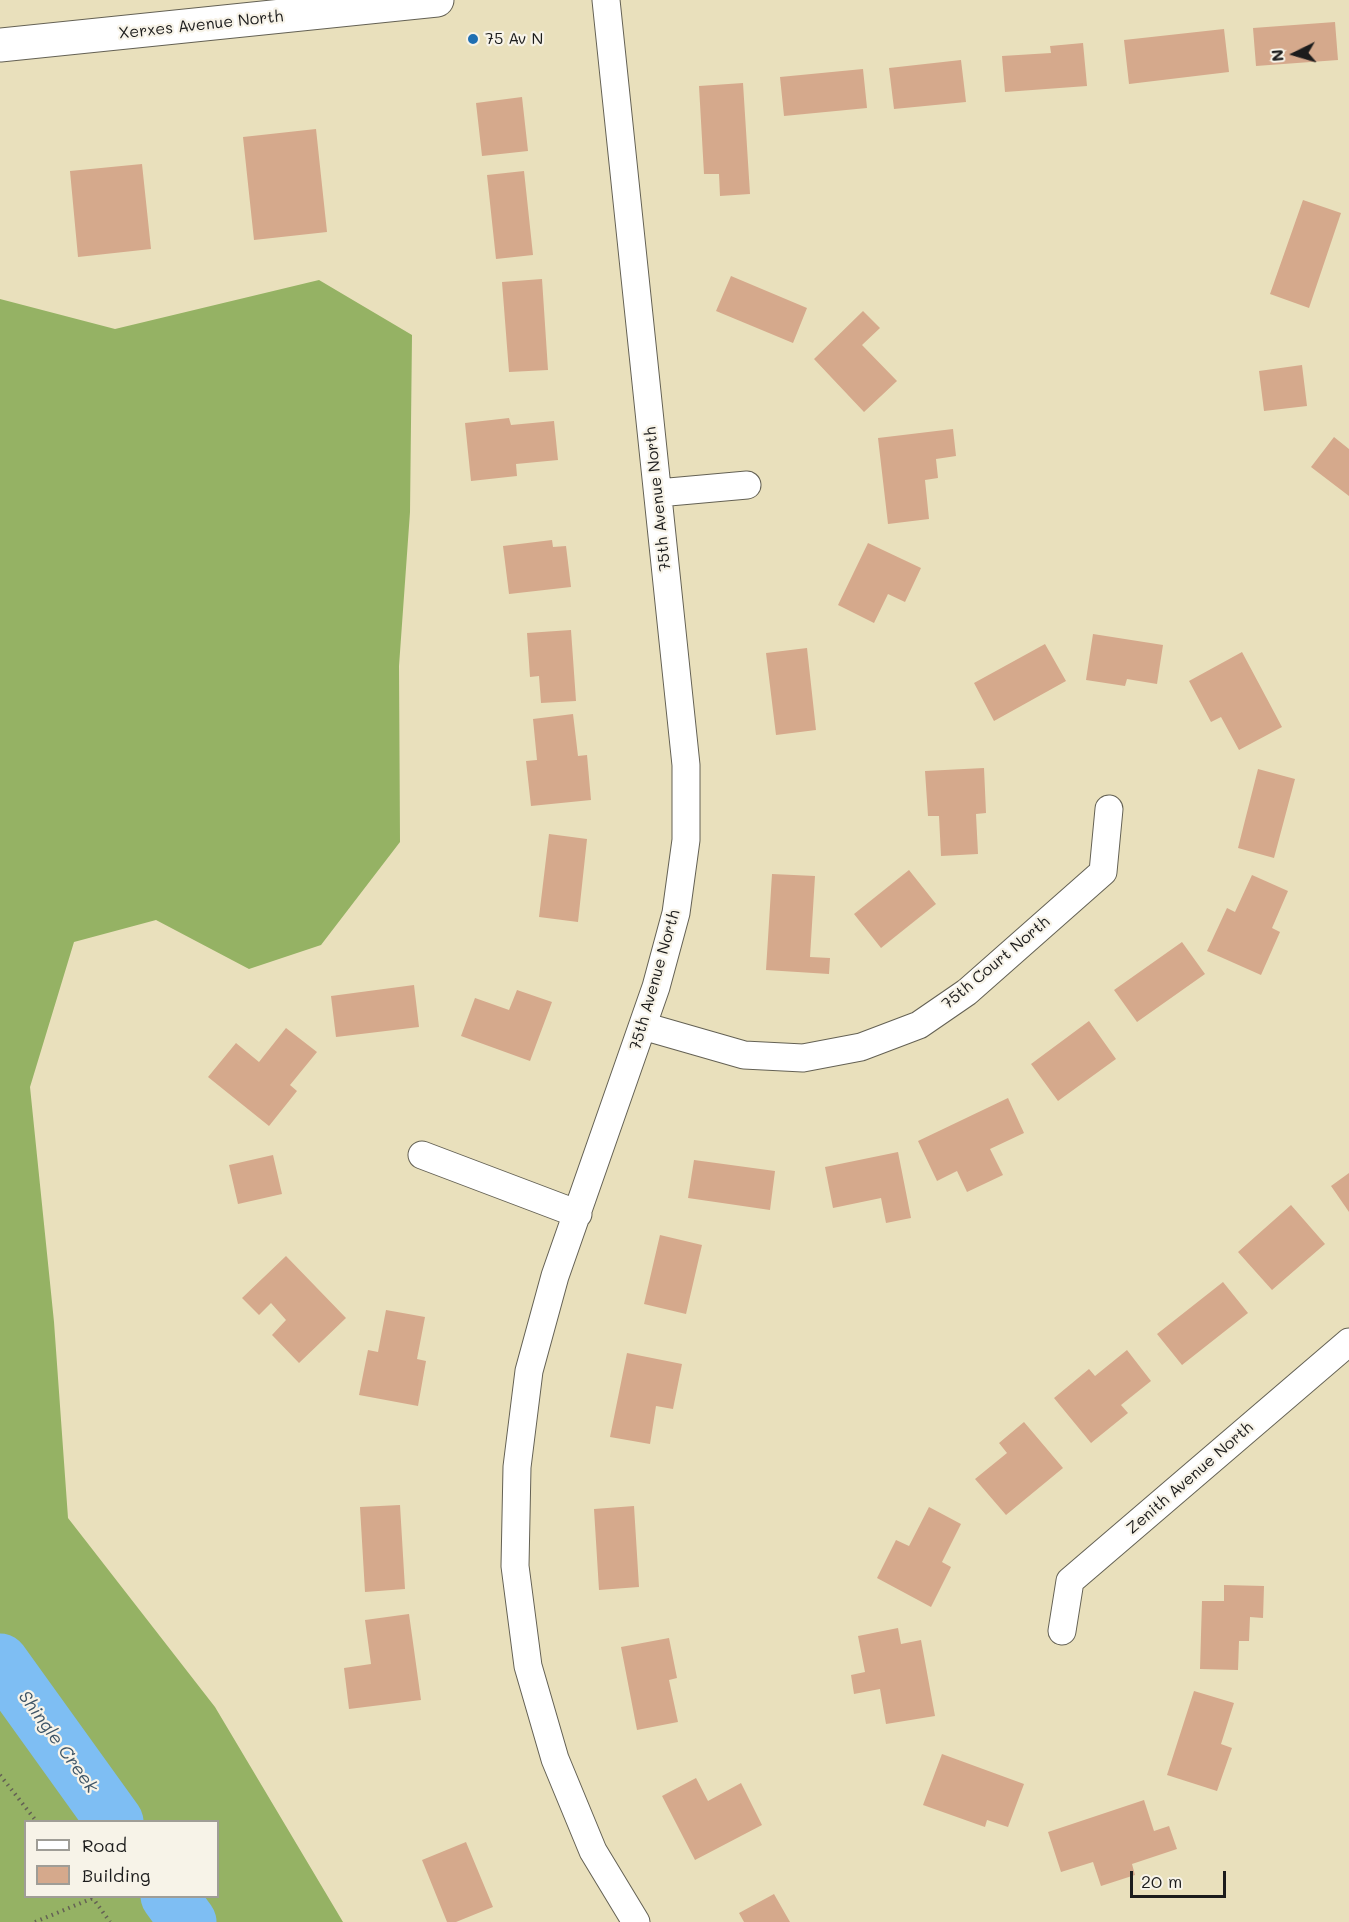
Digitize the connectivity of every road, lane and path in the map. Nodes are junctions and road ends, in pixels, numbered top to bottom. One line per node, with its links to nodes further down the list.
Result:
1 (437, 0): 3 (street, Xerxes Avenue North)
2 (606, 0): 5 (street, 75th Avenue North)
3 (0, 45)
4 (747, 485): 5 (street)
5 (658, 493): 7 (street, 75th Avenue North)
6 (1109, 809): 7 (street, 75th Court North)
7 (643, 1026): 9 (street, 75th Avenue North)
8 (422, 1155): 9 (street)
9 (578, 1214): 18 (street, 75th Avenue North)
10 (1349, 1342): 11 (street, Zenith Avenue North)
11 (1062, 1631)
12 (0, 1775): 13 (path)
13 (36, 1820)
14 (90, 1898): 16 (path)
15 (93, 1898): 17 (path)
16 (35, 1922)
17 (110, 1922)
18 (636, 1922)

